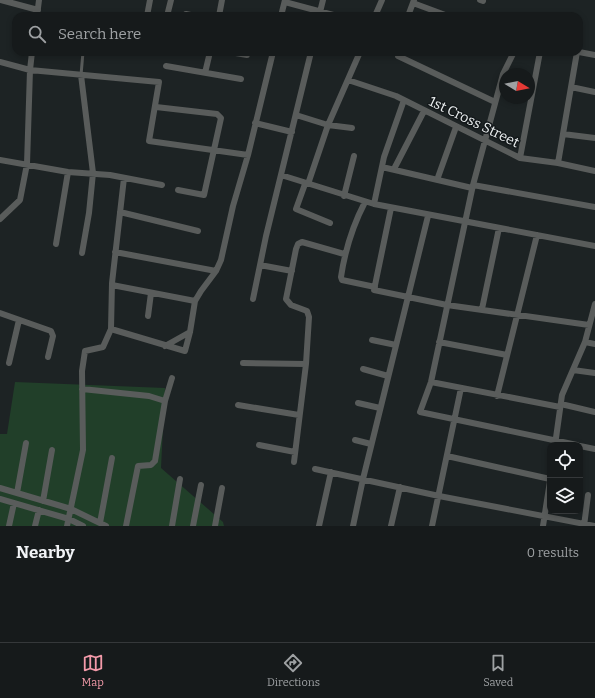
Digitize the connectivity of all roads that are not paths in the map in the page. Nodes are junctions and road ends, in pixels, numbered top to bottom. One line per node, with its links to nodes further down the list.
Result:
1 (2, 0): 10 (street); 11 (street)
2 (39, 0): 12 (street)
3 (150, 0): 13 (street)
4 (171, 0): 14 (street)
5 (222, 0): 15 (street)
6 (323, 0): 18 (street)
7 (382, 0): 19 (street)
8 (285, 1): 16 (street); 17 (street)
9 (414, 1): 20 (street); 21 (street)
10 (0, 4)
11 (35, 12)
12 (38, 12)
13 (148, 12)
14 (168, 12)
15 (220, 12)
16 (282, 12)
17 (315, 12)
18 (320, 12)
19 (377, 12)
20 (410, 12)
21 (439, 12)
22 (583, 53): 23 (street)
23 (595, 55)
24 (32, 56): 36 (street)
25 (83, 56): 38 (lane)
26 (209, 56): 37 (street)
27 (272, 56): 48 (street)
28 (310, 56): 47 (street)
29 (358, 56): 40 (street)
30 (398, 56): 44 (street)
31 (512, 56): 44 (street)
32 (539, 56): 60 (street)
33 (577, 56): 41 (street)
34 (0, 62): 36 (street)
35 (166, 66): 37 (street)
36 (30, 70): 38 (street); 63 (street)
37 (205, 72): 39 (street)
38 (81, 75): 45 (street); 68 (street)
39 (240, 79)
40 (348, 80): 43 (street, 1st Cross Street); 49 (street)
41 (571, 87): 42 (street); 54 (street)
42 (595, 92)
43 (404, 100): 46 (street, 1st Cross Street); 64 (street)
44 (495, 102): 56 (street)
45 (156, 107): 57 (street); 57 (street)
46 (424, 111): 50 (street, 1st Cross Street); 65 (street)
47 (296, 115): 49 (street); 53 (street)
48 (256, 123): 53 (street); 58 (street)
49 (328, 125): 51 (street); 72 (street)
50 (456, 127): 56 (street, 1st Cross Street); 71 (street)
51 (352, 128)
52 (595, 131): 55 (street)
53 (292, 132): 69 (street)
54 (563, 134): 55 (street); 62 (street)
55 (594, 138)
56 (484, 141): 60 (street, 1st Cross Street); 74 (street)
57 (213, 150): 58 (street); 75 (street)
58 (248, 155): 95 (street)
59 (354, 156): 76 (street)
60 (520, 158): 62 (street, 1st Cross Street)
61 (0, 160): 63 (street)
62 (558, 163): 66 (street, 1st Cross Street)
63 (27, 164): 67 (street); 83 (street)
64 (382, 167): 65 (street); 78 (street)
65 (394, 169): 71 (street)
66 (595, 171)
67 (68, 172): 68 (street); 89 (street)
68 (93, 173): 70 (street); 92 (street)
69 (281, 176): 72 (street); 94 (street)
70 (124, 178): 73 (street); 81 (street)
71 (437, 180): 74 (street)
72 (307, 184): 76 (street); 85 (street)
73 (162, 185)
74 (472, 186): 79 (street); 84 (street)
75 (178, 190)
76 (344, 196): 77 (street)
77 (365, 202): 78 (street); 93 (street)
78 (374, 204): 80 (street)
79 (595, 207)
80 (391, 208): 82 (street); 98 (street)
81 (120, 212): 87 (street); 91 (street)
82 (428, 216): 84 (street); 101 (street)
83 (0, 219)
84 (465, 222): 86 (street); 104 (street)
85 (330, 223)
86 (500, 228): 88 (street); 105 (street)
87 (198, 231)
88 (537, 235): 90 (street); 107 (street)
89 (56, 244)
90 (595, 246)
91 (115, 252): 95 (street); 97 (street)
92 (82, 253)
93 (344, 254): 96 (street); 98 (street)
94 (260, 265): 96 (street); 100 (street)
95 (216, 271): 102 (street)
96 (292, 271): 123 (street)
97 (112, 285): 99 (street); 111 (street)
98 (375, 287): 101 (street)
99 (151, 293): 102 (street); 108 (street)
100 (253, 298)
101 (407, 298): 104 (street); 117 (street)
102 (195, 301): 112 (street)
103 (595, 304): 110 (street)
104 (447, 305): 105 (street); 114 (street)
105 (482, 309): 107 (street)
106 (0, 313): 109 (street)
107 (518, 313): 110 (street); 119 (street)
108 (148, 316)
109 (19, 320): 120 (street); 121 (street)
110 (589, 324): 115 (street)
111 (111, 329): 118 (street); 131 (street)
112 (190, 332): 118 (street); 118 (street)
113 (372, 340): 117 (street)
114 (440, 342): 119 (street); 129 (street)
115 (585, 342): 116 (street); 125 (street)
116 (595, 344)
117 (396, 345): 127 (street)
118 (165, 346)
119 (507, 355): 132 (street)
120 (48, 357)
121 (9, 362)
122 (243, 363): 123 (street)
123 (306, 364): 139 (street)
124 (363, 369): 127 (street)
125 (573, 370): 126 (street); 136 (street)
126 (595, 373)
127 (388, 376): 137 (street)
128 (172, 378): 133 (street)
129 (431, 382): 130 (street); 140 (street)
130 (461, 388): 132 (street); 140 (street)
131 (82, 389): 133 (street); 170 (street)
132 (497, 396): 136 (street)
133 (165, 401): 179 (street)
134 (358, 403): 137 (street)
135 (238, 405): 139 (street)
136 (561, 406): 138 (street); 143 (street)
137 (380, 408): 145 (street)
138 (595, 412)
139 (299, 415): 150 (street)
140 (454, 420): 142 (street); 151 (street)
141 (355, 440): 145 (street)
142 (551, 442)
143 (555, 442)
144 (26, 443): 163 (street)
145 (371, 444): 157 (street)
146 (259, 445): 150 (street)
147 (583, 447): 148 (street)
148 (595, 449)
149 (52, 450): 168 (street)
150 (295, 452): 153 (street)
151 (447, 456): 158 (street); 165 (street)
152 (112, 458): 174 (street)
153 (294, 462)
154 (315, 469): 155 (street)
155 (330, 472): 157 (street); 183 (street)
156 (180, 479): 180 (street)
157 (363, 479): 160 (street); 184 (street)
158 (547, 479)
159 (201, 485): 181 (street)
160 (400, 487): 165 (street); 185 (street)
161 (0, 488): 163 (street)
162 (222, 488): 182 (street)
163 (17, 493): 168 (street)
164 (588, 495): 175 (street)
165 (439, 496): 172 (street); 186 (street)
166 (547, 498): 172 (street)
167 (0, 499): 169 (street)
168 (43, 501): 170 (street)
169 (14, 503): 171 (street); 176 (street)
170 (71, 509): 173 (street); 174 (street)
171 (38, 510): 173 (street); 177 (street)
172 (544, 517): 175 (street); 187 (street)
173 (68, 523): 178 (street)
174 (103, 525)
175 (584, 525): 188 (street)
176 (9, 526)
177 (35, 526)
178 (83, 526)
179 (126, 526)
180 (172, 526)
181 (193, 526)
182 (215, 526)
183 (319, 526)
184 (353, 526)
185 (391, 526)
186 (432, 526)
187 (543, 526)
188 (595, 526)

